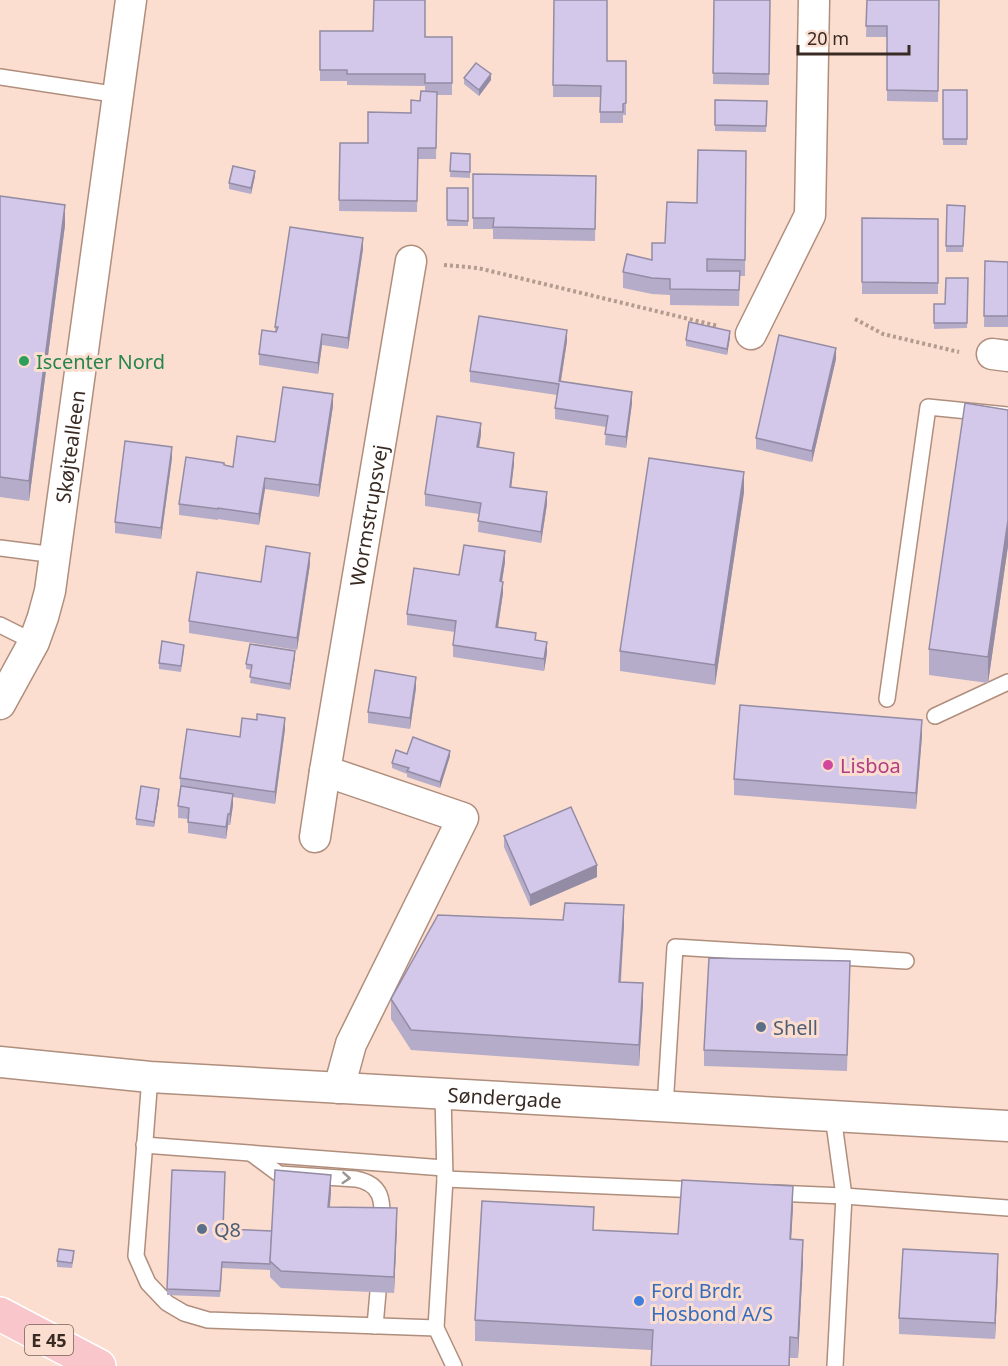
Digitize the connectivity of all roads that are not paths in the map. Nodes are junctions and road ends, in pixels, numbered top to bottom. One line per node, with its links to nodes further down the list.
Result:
1 (131, 0): 4 (street, Skøjtealleen)
2 (814, 0): 6 (street)
3 (0, 77): 4 (lane)
4 (119, 95): 9 (street, Skøjtealleen)
5 (411, 261): 16 (street, Wormstrupsvej)
6 (751, 334)
7 (1008, 415): 13 (lane)
8 (0, 548): 9 (lane)
9 (55, 555): 11 (street, Skøjtealleen)
10 (0, 625): 11 (lane)
11 (34, 642): 14 (street, Skøjtealleen)
12 (1008, 682): 15 (lane)
13 (887, 699)
14 (0, 704)
15 (935, 716)
16 (325, 771): 17 (street, Wormstrupsvej); 21 (street)
17 (315, 837)
18 (906, 961): 23 (lane)
19 (0, 1062): 20 (street, Søndergade)
20 (150, 1077): 21 (street, Søndergade); 26 (lane)
21 (339, 1088): 22 (street, Søndergade)
22 (443, 1094): 23 (street, Søndergade); 28 (lane)
23 (665, 1107): 24 (street, Søndergade)
24 (833, 1116): 25 (street, Søndergade); 31 (lane)
25 (1008, 1126)
26 (144, 1145): 27 (lane); 36 (lane)
27 (252, 1154): 28 (lane); 33 (lane, one-way to 33)
28 (444, 1174): 29 (lane); 37 (lane)
29 (714, 1191)
30 (761, 1193): 31 (lane)
31 (844, 1196): 32 (lane); 40 (lane)
32 (1008, 1208)
33 (382, 1224)
34 (378, 1292): 36 (lane)
35 (0, 1314): 38 (main road, E 45)
36 (375, 1326): 37 (lane)
37 (436, 1328): 39 (lane)
38 (99, 1366)
39 (454, 1366)
40 (835, 1366)

